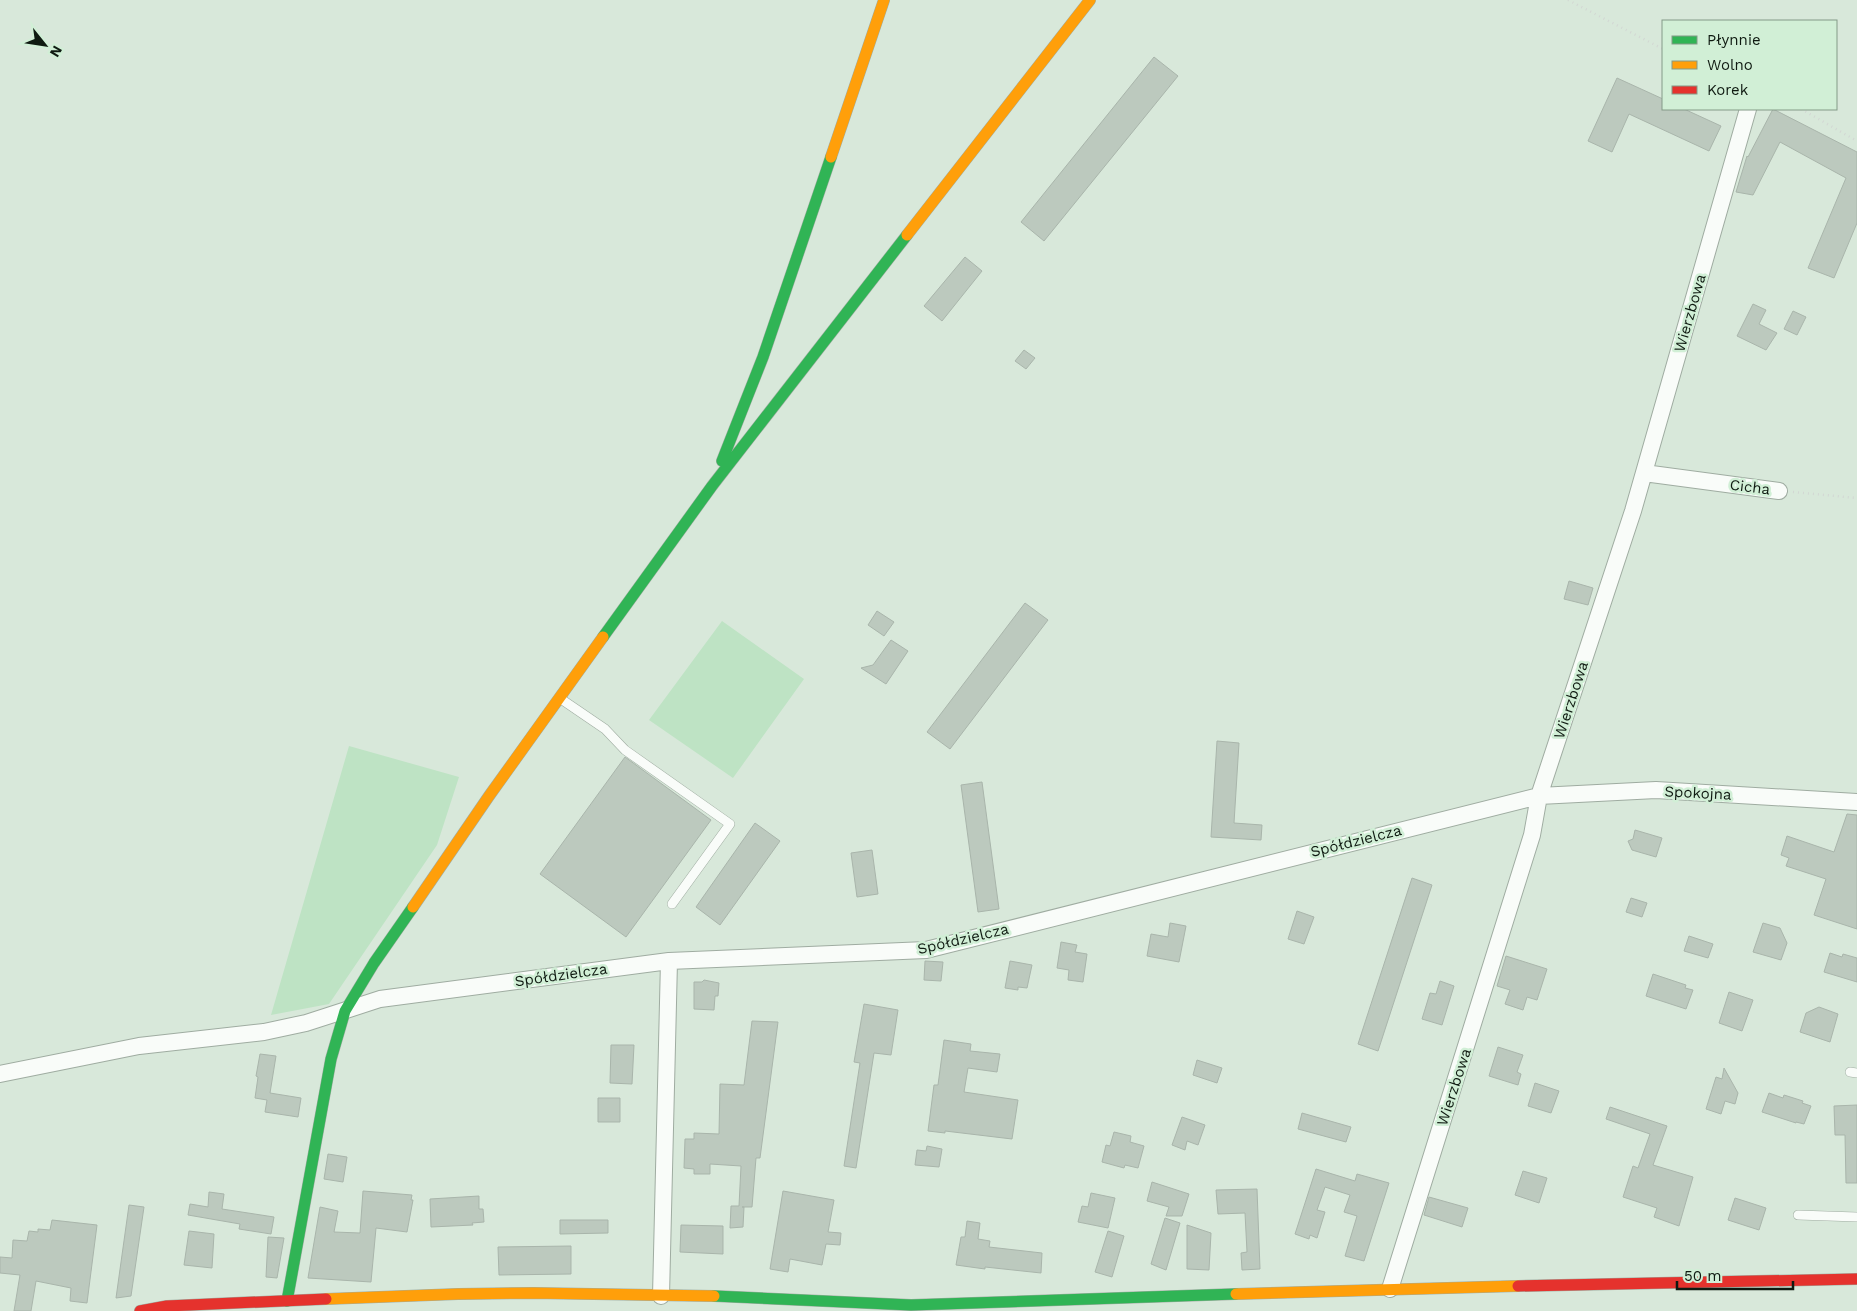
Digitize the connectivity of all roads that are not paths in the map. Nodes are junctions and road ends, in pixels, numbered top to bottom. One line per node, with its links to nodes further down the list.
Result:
1 (884, 0): 4 (main road)
2 (1090, 0): 5 (main road)
3 (1748, 110): 6 (street, Wierzbowa)
4 (761, 364): 5 (main road); 7 (main road)
5 (777, 387): 7 (main road)
6 (1644, 473): 8 (street, Cicha); 10 (street, Wierzbowa)
7 (712, 486): 9 (main road)
8 (1779, 491)
9 (559, 697): 12 (lane); 14 (main road)
10 (1540, 796): 11 (street, Spokojna); 13 (street, Spółdzielcza); 19 (street, Wierzbowa)
11 (1857, 802)
12 (672, 904)
13 (669, 961): 14 (street, Spółdzielcza); 20 (street)
14 (345, 1011): 15 (street, Spółdzielcza); 22 (main road)
15 (0, 1074)
16 (1798, 1215): 17 (lane)
17 (1857, 1217)
18 (1857, 1279): 19 (main road)
19 (1390, 1289): 21 (main road)
20 (662, 1296): 23 (main road); 24 (main road)
21 (1055, 1299): 24 (main road); 26 (lane)
22 (287, 1300): 23 (main road); 25 (main road)
23 (364, 1305)
24 (910, 1308)
25 (140, 1311)
26 (1057, 1311)

